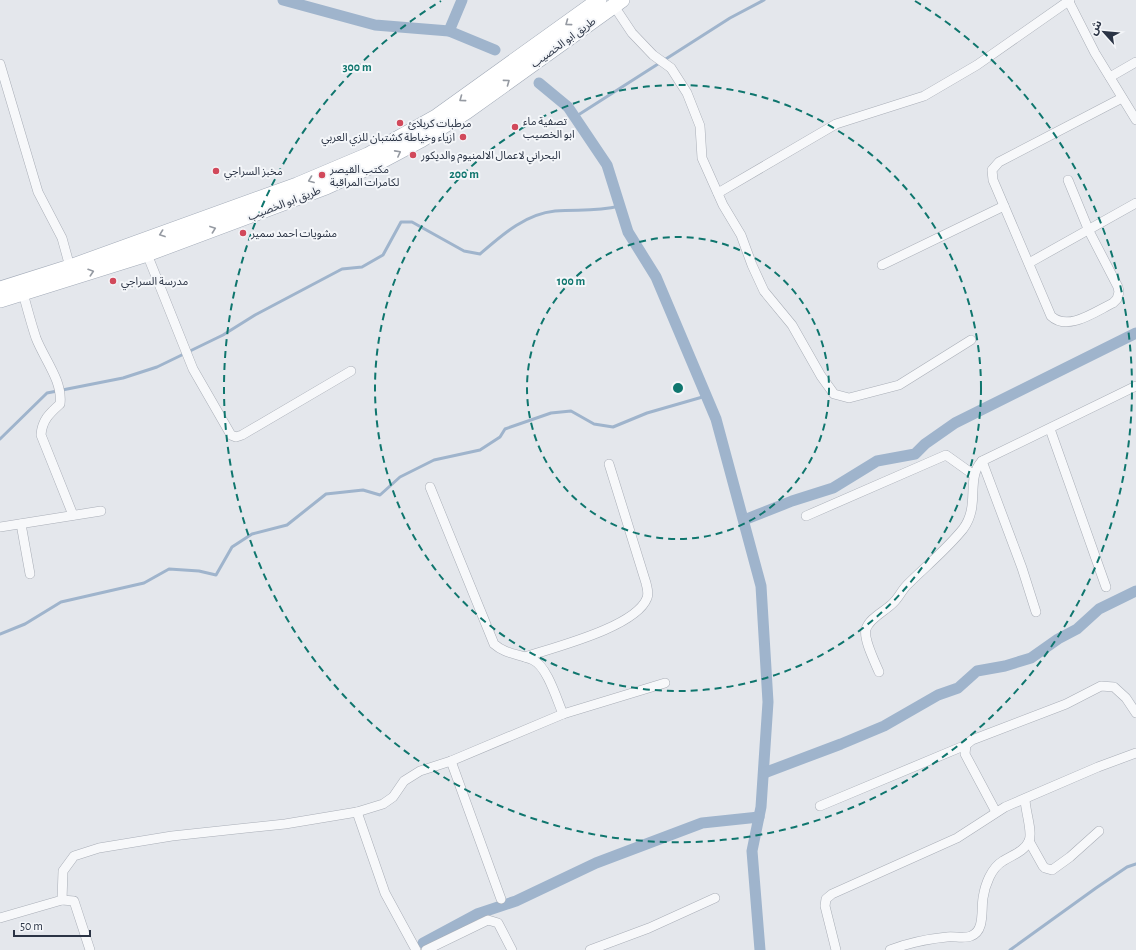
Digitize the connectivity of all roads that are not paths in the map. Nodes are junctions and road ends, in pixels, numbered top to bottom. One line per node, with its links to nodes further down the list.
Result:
1 (599, 0): 17 (main road, طريق ابو الخصيب, one-way to 17)
2 (1069, 0): 6 (street); 10 (street)
3 (618, 3): 10 (street); 14 (main road, طريق ابو الخصيب, one-way to 3)
4 (1136, 62): 6 (street)
5 (0, 64): 17 (street)
6 (1110, 77): 7 (street)
7 (1122, 98): 8 (street); 12 (street)
8 (1135, 116)
9 (1068, 180): 13 (street)
10 (718, 193): 21 (street)
11 (1136, 203): 13 (street)
12 (1004, 206): 15 (street); 16 (street)
13 (1088, 231): 15 (street); 15 (street)
14 (147, 254): 19 (main road, طريق ابو الخصيب, one-way to 14); 22 (street)
15 (1029, 263)
16 (882, 265)
17 (70, 267): 18 (main road, طريق ابو الخصيب)
18 (0, 289)
19 (23, 293): 20 (main road, طريق ابو الخصيب); 30 (street)
20 (0, 300)
21 (971, 340)
22 (352, 371)
23 (1136, 386): 24 (street)
24 (1050, 429): 25 (street); 35 (street)
25 (982, 461): 27 (street); 36 (street)
26 (609, 464): 37 (street)
27 (974, 475): 31 (street); 38 (street)
28 (430, 487): 37 (street)
29 (101, 511): 30 (street)
30 (74, 515): 32 (street)
31 (806, 516)
32 (21, 524): 33 (street); 34 (street)
33 (0, 527)
34 (30, 574)
35 (1106, 587)
36 (1036, 612)
37 (525, 658): 41 (street)
38 (880, 672)
39 (665, 683): 41 (street)
40 (1136, 713): 42 (street)
41 (563, 714): 44 (street)
42 (966, 746): 46 (street); 48 (street)
43 (1136, 753): 45 (street)
44 (451, 761): 47 (street); 52 (street)
45 (1025, 799): 48 (street); 50 (street)
46 (820, 806)
47 (357, 812): 53 (street); 56 (street)
48 (996, 812): 60 (street)
49 (1099, 831): 50 (street)
50 (1029, 842): 61 (street)
51 (715, 898): 59 (street)
52 (501, 899)
53 (62, 900): 54 (street); 55 (street)
54 (0, 918)
55 (90, 950)
56 (416, 950)
57 (426, 950): 58 (street)
58 (512, 950)
59 (590, 950)
60 (836, 950)
61 (890, 950)

